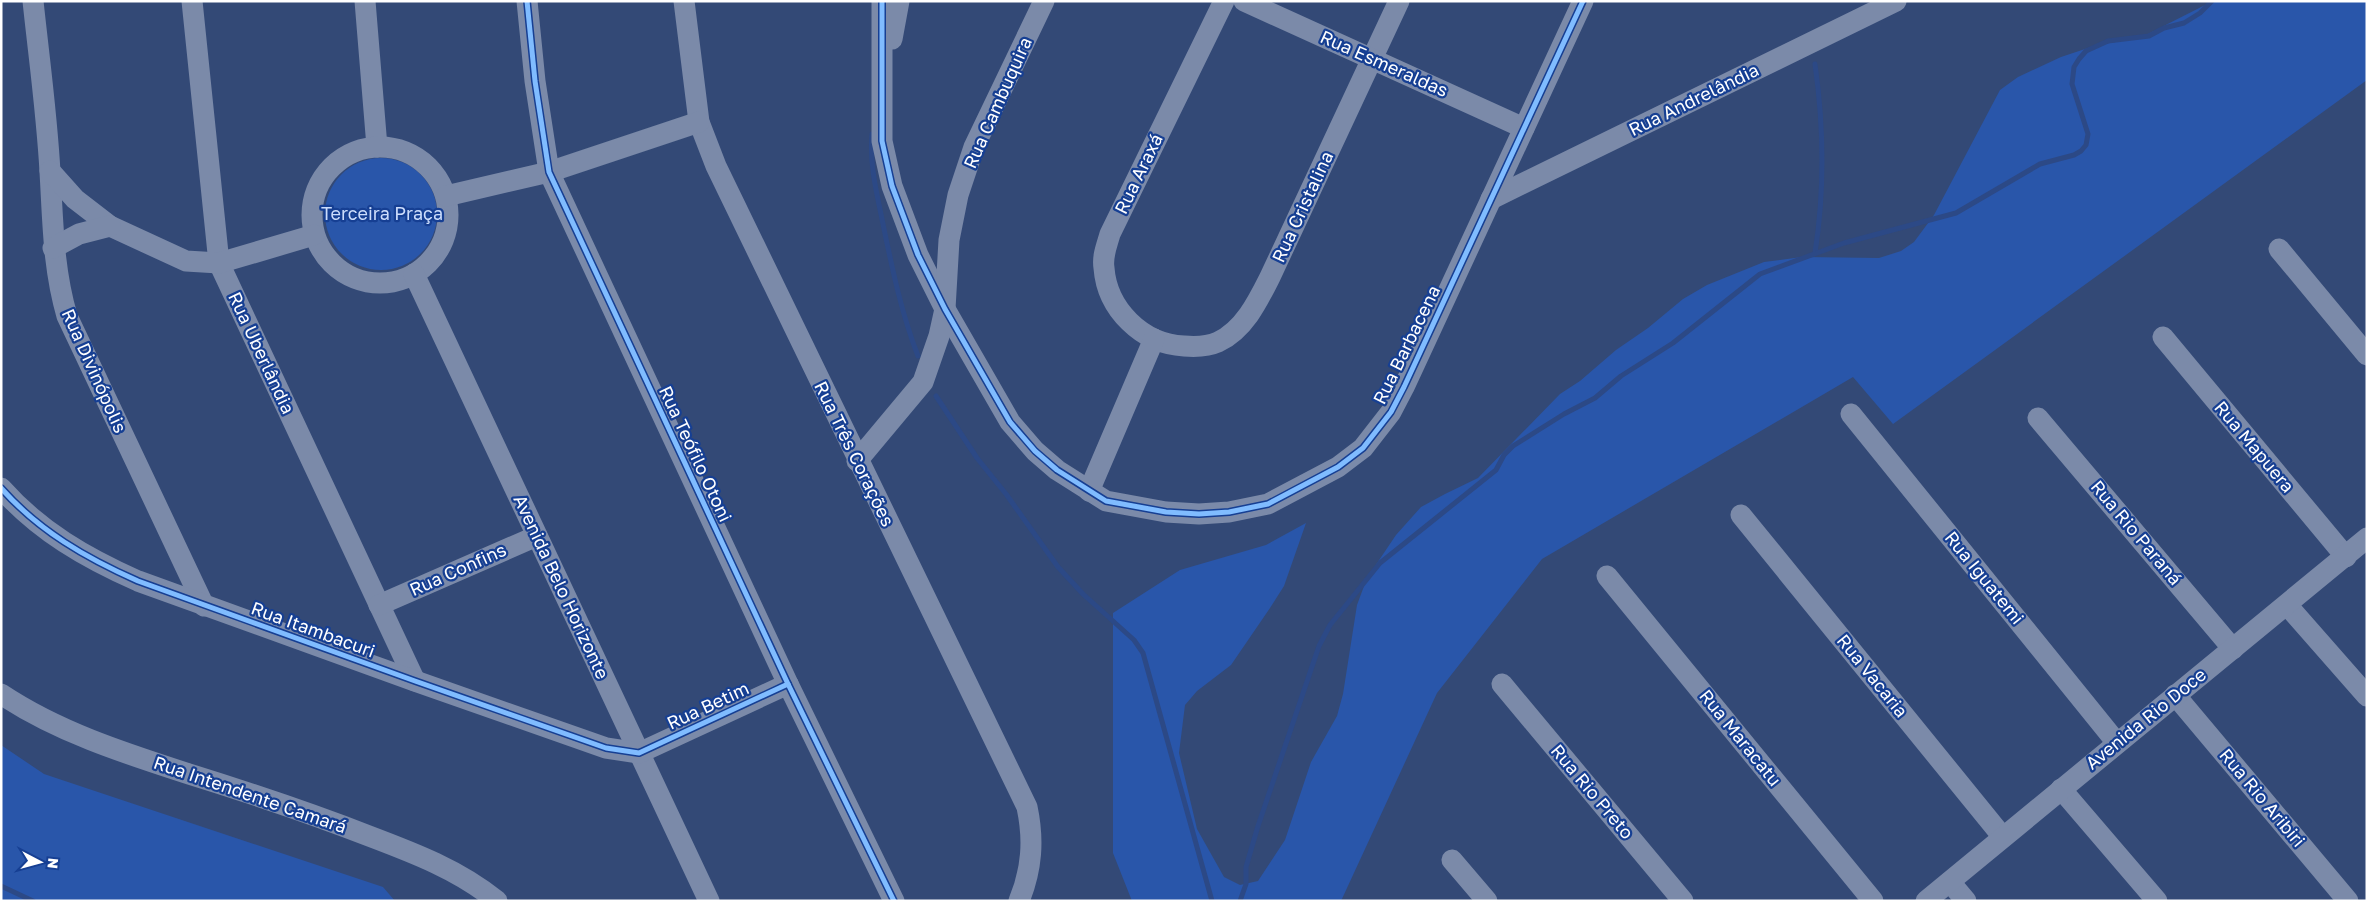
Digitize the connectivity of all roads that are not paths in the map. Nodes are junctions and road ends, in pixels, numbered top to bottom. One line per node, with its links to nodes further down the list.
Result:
1 (33, 1): 19 (street, Rua Divinópolis)
2 (192, 1): 27 (street, Rua Uberlândia)
3 (365, 1): 18 (street)
4 (526, 1): 20 (street, Rua Teófilo Otoni)
5 (684, 1): 16 (street, Rua Três Corações)
6 (882, 1): 15 (street)
7 (899, 1): 15 (street)
8 (1044, 1): 29 (street, Rua Cambuquira)
9 (1224, 1): 31 (street, Rua Araxá)
10 (1244, 1): 14 (street, Rua Esmeraldas)
11 (1399, 1): 14 (street, Rua Cristalina)
12 (1584, 1): 17 (street, Rua Barbacena)
13 (1896, 1): 22 (street, Rua Andrelândia)
14 (1373, 58): 17 (street, Rua Esmeraldas); 31 (street, Rua Cristalina)
15 (883, 86): 29 (street)
16 (699, 122): 20 (street); 35 (street, Rua Três Corações)
17 (1524, 128): 22 (street, Rua Barbacena)
18 (377, 147): 21 (street); 24 (street)
19 (50, 171): 23 (street); 25 (street, Rua Divinópolis)
20 (549, 172): 21 (street); 48 (street, Rua Teófilo Otoni)
21 (446, 196): 28 (street)
22 (1491, 199): 37 (street, Rua Barbacena)
23 (110, 226): 25 (street); 27 (street)
24 (314, 235): 27 (street); 28 (street)
25 (53, 248): 45 (street, Rua Divinópolis)
26 (2279, 249): 32 (street)
27 (218, 264): 43 (street, Rua Uberlândia)
28 (414, 274): 39 (street, Avenida Belo Horizonte)
29 (944, 309): 35 (street, Rua Cambuquira); 37 (street)
30 (2163, 337): 41 (street, Rua Mapuera)
31 (1154, 339): 37 (street)
32 (2367, 354)
33 (1851, 414): 53 (street, Rua Iguatemi)
34 (2038, 418): 46 (street, Rua Rio Paraná)
35 (857, 461): 62 (street, Rua Três Corações)
36 (1, 488): 45 (street, Rua Itambacuri)
37 (1098, 496)
38 (1741, 515): 56 (street, Rua Vacaria)
39 (537, 536): 43 (street, Rua Confins); 54 (street, Avenida Belo Horizonte)
40 (2367, 538): 41 (street, Avenida Rio Doce)
41 (2346, 557): 44 (street, Avenida Rio Doce)
42 (1607, 576): 65 (street, Rua Maracatu)
43 (379, 605): 47 (street, Rua Uberlândia)
44 (2287, 605): 46 (street, Avenida Rio Doce); 52 (street)
45 (204, 606): 47 (street, Rua Itambacuri)
46 (2233, 649): 51 (street, Avenida Rio Doce)
47 (415, 681): 54 (street, Rua Itambacuri)
48 (788, 684): 54 (street, Rua Betim); 61 (street, Rua Teófilo Otoni)
49 (1502, 684): 64 (street, Rua Rio Preto)
50 (1, 694): 59 (street, Rua Intendente Camará)
51 (2176, 695): 53 (street, Avenida Rio Doce); 69 (street, Rua Rio Aribiri)
52 (2367, 696)
53 (2117, 743): 55 (street, Avenida Rio Doce)
54 (639, 753): 60 (street, Avenida Belo Horizonte)
55 (2061, 789): 56 (street, Avenida Rio Doce); 68 (street)
56 (2002, 836): 58 (street, Avenida Rio Doce)
57 (1452, 860): 63 (street)
58 (1950, 882): 66 (street, Avenida Rio Doce); 67 (street)
59 (497, 901)
60 (709, 901)
61 (894, 901)
62 (1019, 901)
63 (1487, 901)
64 (1683, 901)
65 (1873, 901)
66 (1926, 901)
67 (1966, 901)
68 (2157, 901)
69 (2348, 901)

